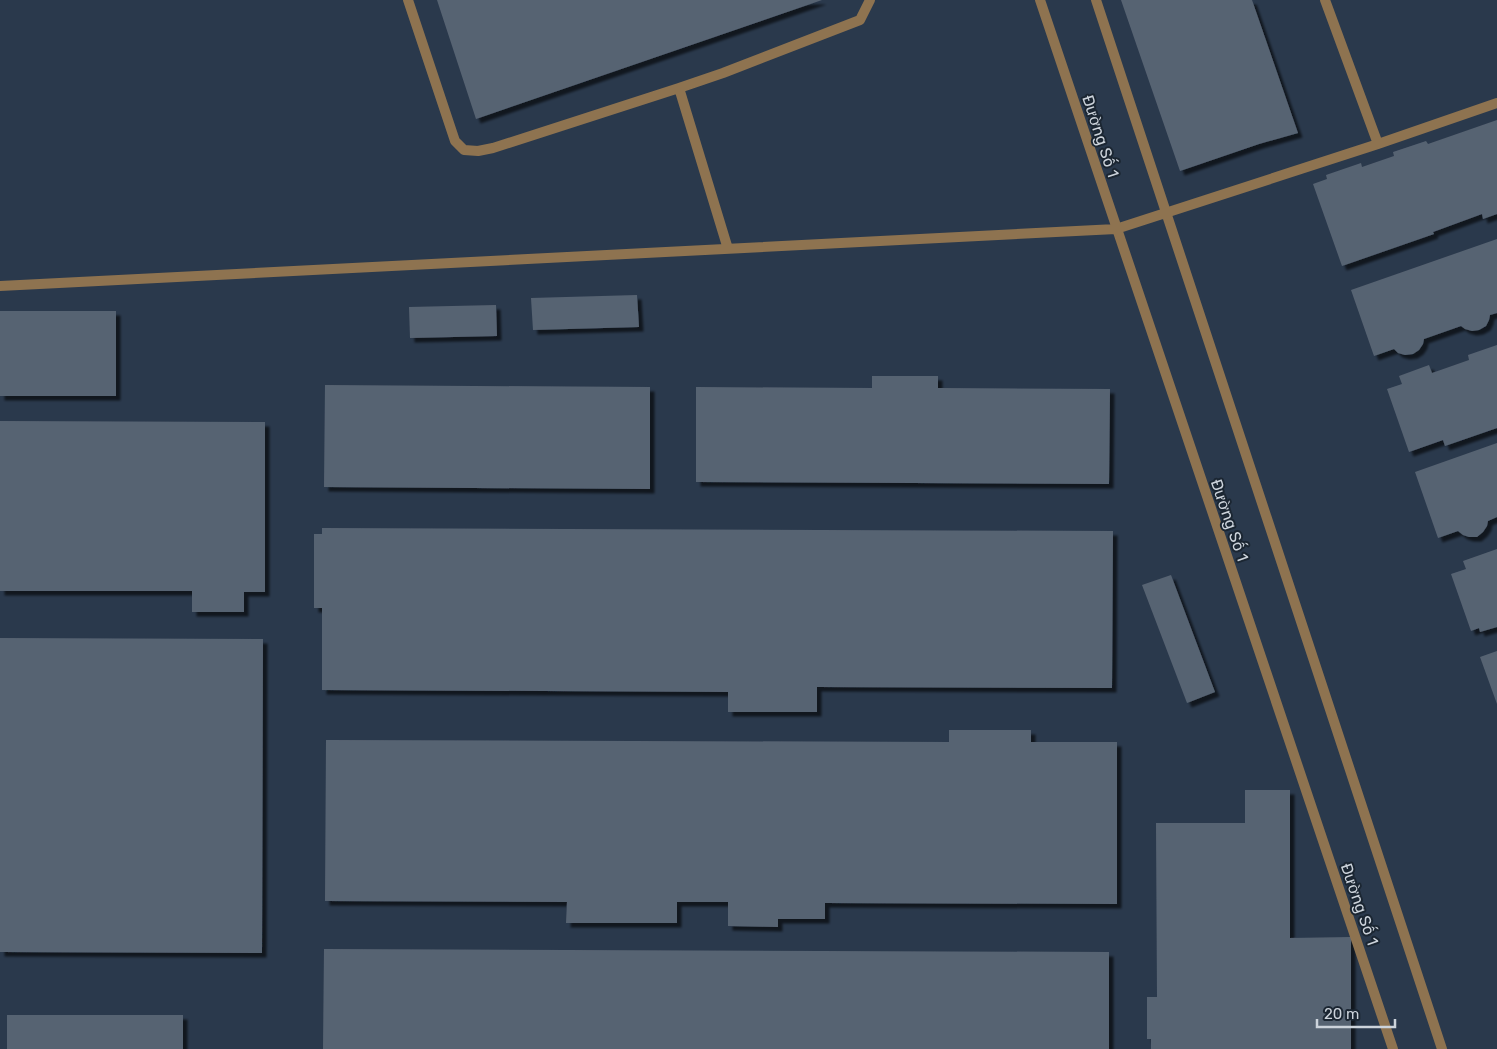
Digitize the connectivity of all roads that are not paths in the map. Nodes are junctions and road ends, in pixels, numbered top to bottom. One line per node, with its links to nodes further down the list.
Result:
1 (408, 0): 6 (lane)
2 (870, 0): 6 (lane)
3 (1040, 0): 10 (lane, Đường Số 1)
4 (1096, 0): 9 (lane, Đường Số 1)
5 (1325, 0): 8 (lane)
6 (679, 88): 11 (lane)
7 (1497, 103): 8 (lane)
8 (1378, 144): 9 (lane)
9 (1167, 214): 10 (lane); 14 (lane, Đường Số 1)
10 (1116, 229): 11 (lane); 13 (lane, Đường Số 1)
11 (728, 249): 12 (lane)
12 (0, 286)
13 (1393, 1049)
14 (1442, 1049)

